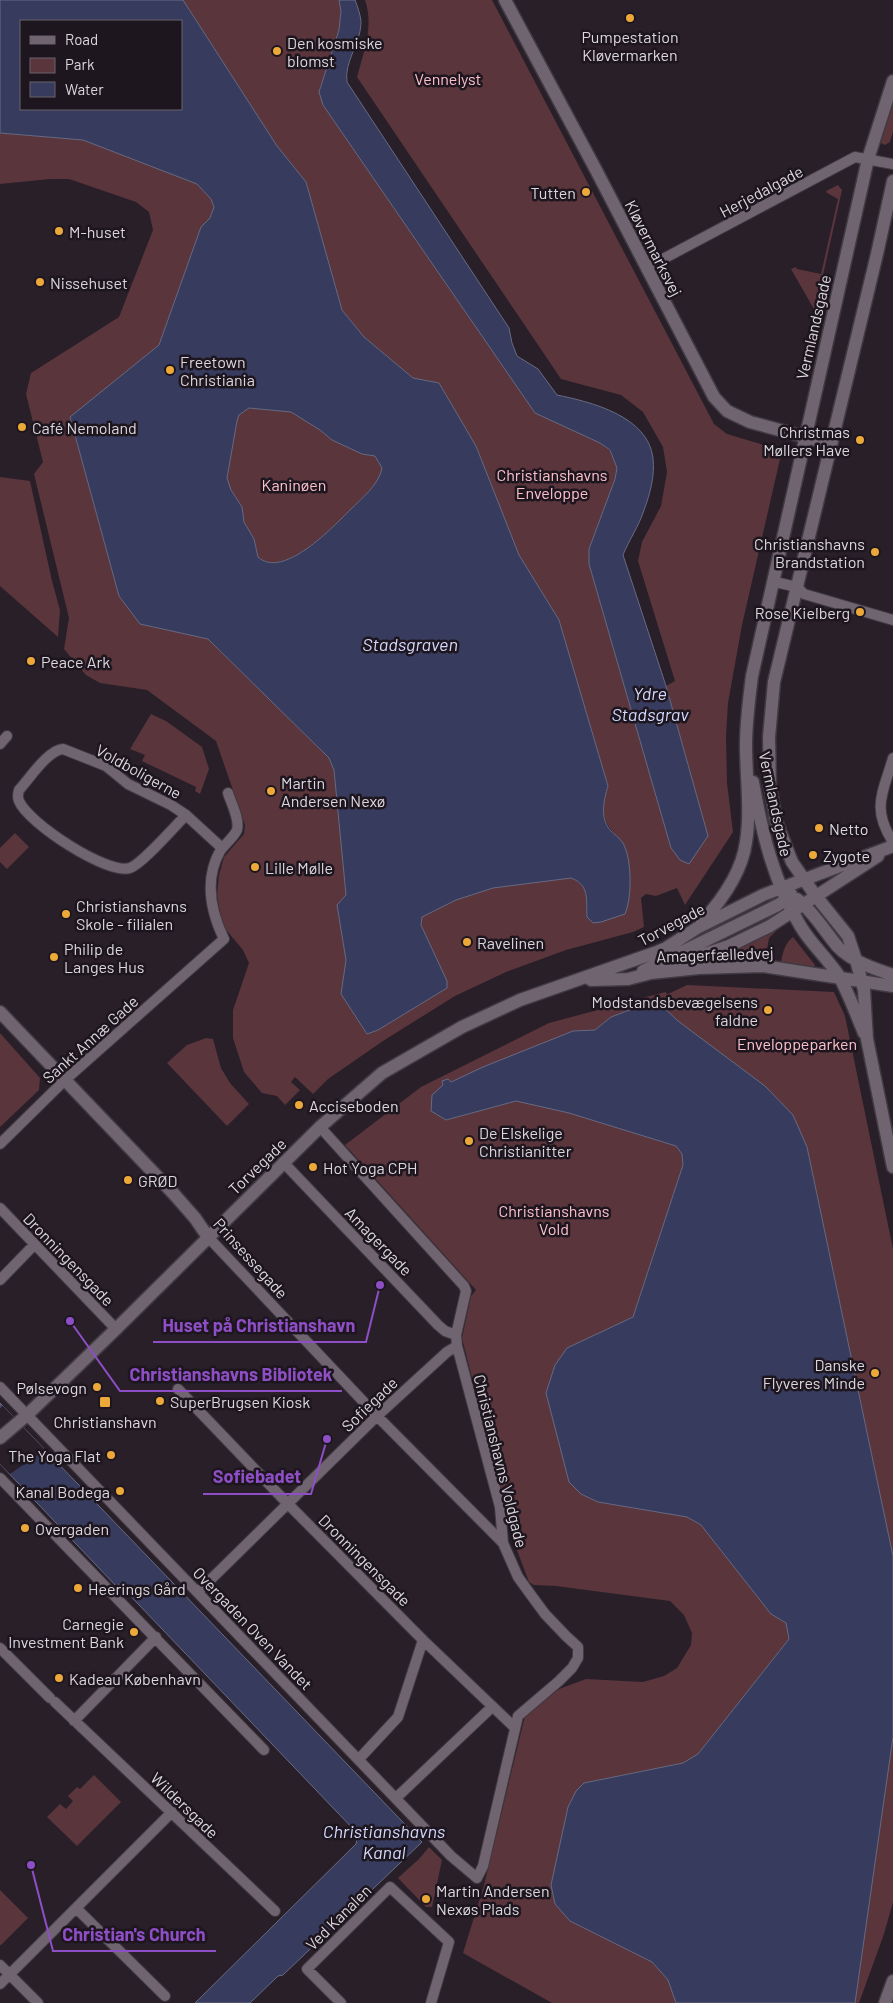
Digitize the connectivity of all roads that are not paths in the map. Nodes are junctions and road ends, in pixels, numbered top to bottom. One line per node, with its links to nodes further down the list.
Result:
1 (505, 0): 6 (street, Kløvermarksvej)
2 (893, 82): 3 (street, Vermlandsgade)
3 (868, 159): 4 (street, Herjedalgade); 6 (street, Herjedalgade); 7 (street, Vermlandsgade)
4 (893, 164)
5 (893, 181): 8 (street, Vermlandsgade)
6 (646, 268): 7 (street, Kløvermarksvej)
7 (805, 437): 8 (street, Kløvermarksvej); 9 (street, Vermlandsgade)
8 (831, 444): 10 (street, Vermlandsgade)
9 (774, 582): 10 (street); 13 (street, Vermlandsgade)
10 (797, 587): 11 (street); 21 (street, Vermlandsgade)
11 (893, 620)
12 (8, 736): 14 (street)
13 (746, 743): 21 (street, Vermlandsgade); 23 (street, Vermlandsgade)
14 (0, 744)
15 (893, 758): 18 (street)
16 (228, 793): 20 (street)
17 (186, 815): 17 (street, Voldboligerne); 20 (street, Voldboligerne)
18 (893, 842)
19 (893, 846): 21 (street); 22 (street)
20 (222, 848): 34 (street, Sankt Annæ Gade)
21 (791, 892): 22 (street); 23 (street, Torvegade); 24 (street); 25 (street, Torvegade); 27 (street); 28 (street)
22 (815, 896): 24 (street)
23 (697, 928): 29 (street, Torvegade)
24 (856, 960): 26 (street); 30 (street)
25 (650, 973): 27 (street, Amagerfælledvej); 28 (street, Amagerfælledvej)
26 (893, 975)
27 (839, 977): 30 (street, Amagerfælledvej); 33 (street)
28 (628, 978): 29 (street, Torvegade)
29 (579, 980): 35 (street, Torvegade)
30 (862, 980): 31 (street, Amagerfælledvej); 33 (street)
31 (893, 986)
32 (0, 1012): 34 (street, Prinsessegade)
33 (867, 1040): 38 (street)
34 (65, 1080): 36 (street, Sankt Annæ Gade); 40 (street, Prinsessegade)
35 (320, 1127): 37 (street, Torvegade); 44 (street, Christianshavns Voldgade)
36 (0, 1144)
37 (283, 1162): 40 (street, Torvegade); 44 (street, Amagergade)
38 (893, 1167)
39 (0, 1208): 41 (street, Dronningensgade)
40 (208, 1236): 43 (street, Torvegade); 47 (street, Prinsessegade)
41 (34, 1245): 42 (street); 43 (street, Dronningensgade)
42 (0, 1280)
43 (116, 1330): 48 (street, Torvegade)
44 (456, 1341): 47 (street, Sofiegade); 52 (street, Christianshavns Voldgade)
45 (0, 1387): 48 (street, Overgaden Oven Vandet)
46 (178, 1389): 51 (street, Dronningensgade)
47 (377, 1416): 51 (street, Sofiegade); 52 (street, Prinsessegade)
48 (24, 1418): 49 (street, Torvegade); 53 (street, Overgaden Oven Vandet)
49 (0, 1438)
50 (0, 1478): 54 (street)
51 (288, 1504): 53 (street, Sofiegade); 55 (street, Dronningensgade)
52 (503, 1543): 59 (street, Christianshavns Voldgade)
53 (198, 1592): 61 (street, Overgaden Oven Vandet)
54 (156, 1637): 58 (street); 60 (street)
55 (423, 1640): 57 (street, Dronningensgade); 61 (street)
56 (0, 1648): 58 (street, Wildersgade)
57 (492, 1707): 59 (street, Dronningensgade); 62 (street)
58 (74, 1721): 63 (street, Wildersgade)
59 (514, 1727): 64 (street, Christianshavns Voldgade)
60 (264, 1750)
61 (359, 1759): 62 (street, Overgaden Oven Vandet)
62 (396, 1798): 64 (street, Overgaden Oven Vandet)
63 (172, 1812): 65 (street); 66 (street, Wildersgade)
64 (483, 1866)
65 (76, 1908): 68 (street); 71 (street)
66 (274, 1911)
67 (0, 1965): 68 (street)
68 (9, 1975): 70 (street); 72 (street)
69 (893, 1981): 75 (street)
70 (0, 1984)
71 (165, 1996)
72 (38, 2003)
73 (342, 2003): 74 (street, Ved Kanalen)
74 (431, 2003)
75 (885, 2003)

